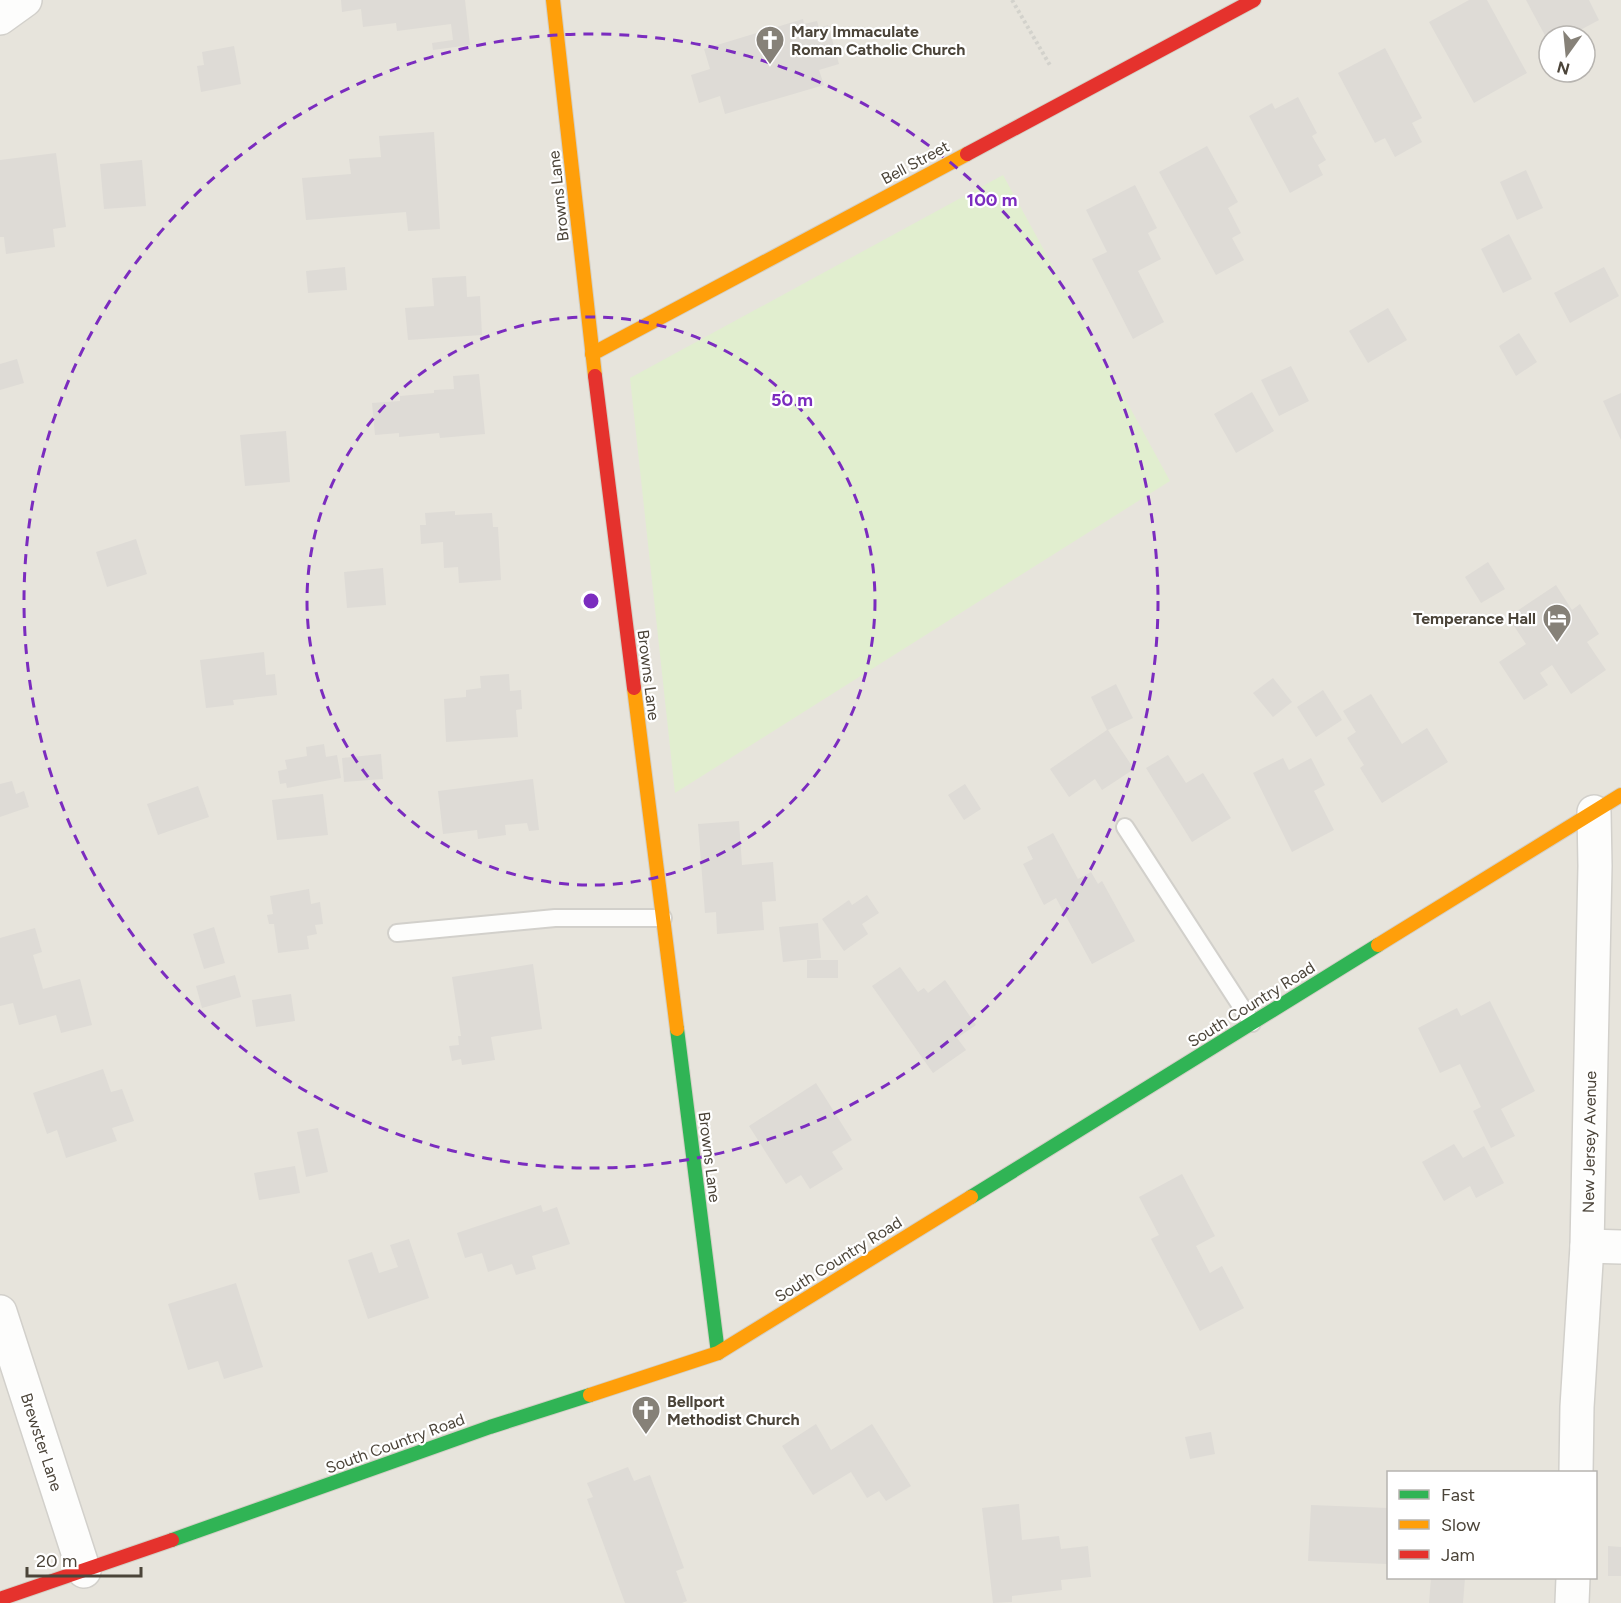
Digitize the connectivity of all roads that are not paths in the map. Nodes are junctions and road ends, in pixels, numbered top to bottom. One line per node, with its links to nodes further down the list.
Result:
1 (25, 0): 4 (street)
2 (553, 0): 5 (street, Browns Lane)
3 (1254, 0): 5 (street, Bell Street)
4 (0, 18)
5 (592, 354): 9 (street, Browns Lane)
6 (1621, 795): 7 (street, South Country Road)
7 (1594, 812): 11 (street, South Country Road); 12 (street, New Jersey Avenue)
8 (1125, 827): 11 (lane)
9 (663, 918): 10 (lane); 15 (street, Browns Lane)
10 (398, 933)
11 (1252, 1023): 15 (street, South Country Road)
12 (1587, 1246): 13 (street); 16 (street, New Jersey Avenue)
13 (1621, 1247)
14 (0, 1312): 17 (street, Brewster Lane)
15 (718, 1353): 17 (street, South Country Road)
16 (1575, 1471)
17 (84, 1572): 19 (street, South Country Road)
18 (1573, 1579): 21 (street)
19 (54, 1593): 20 (street, South Country Road)
20 (0, 1599)
21 (1572, 1603)

